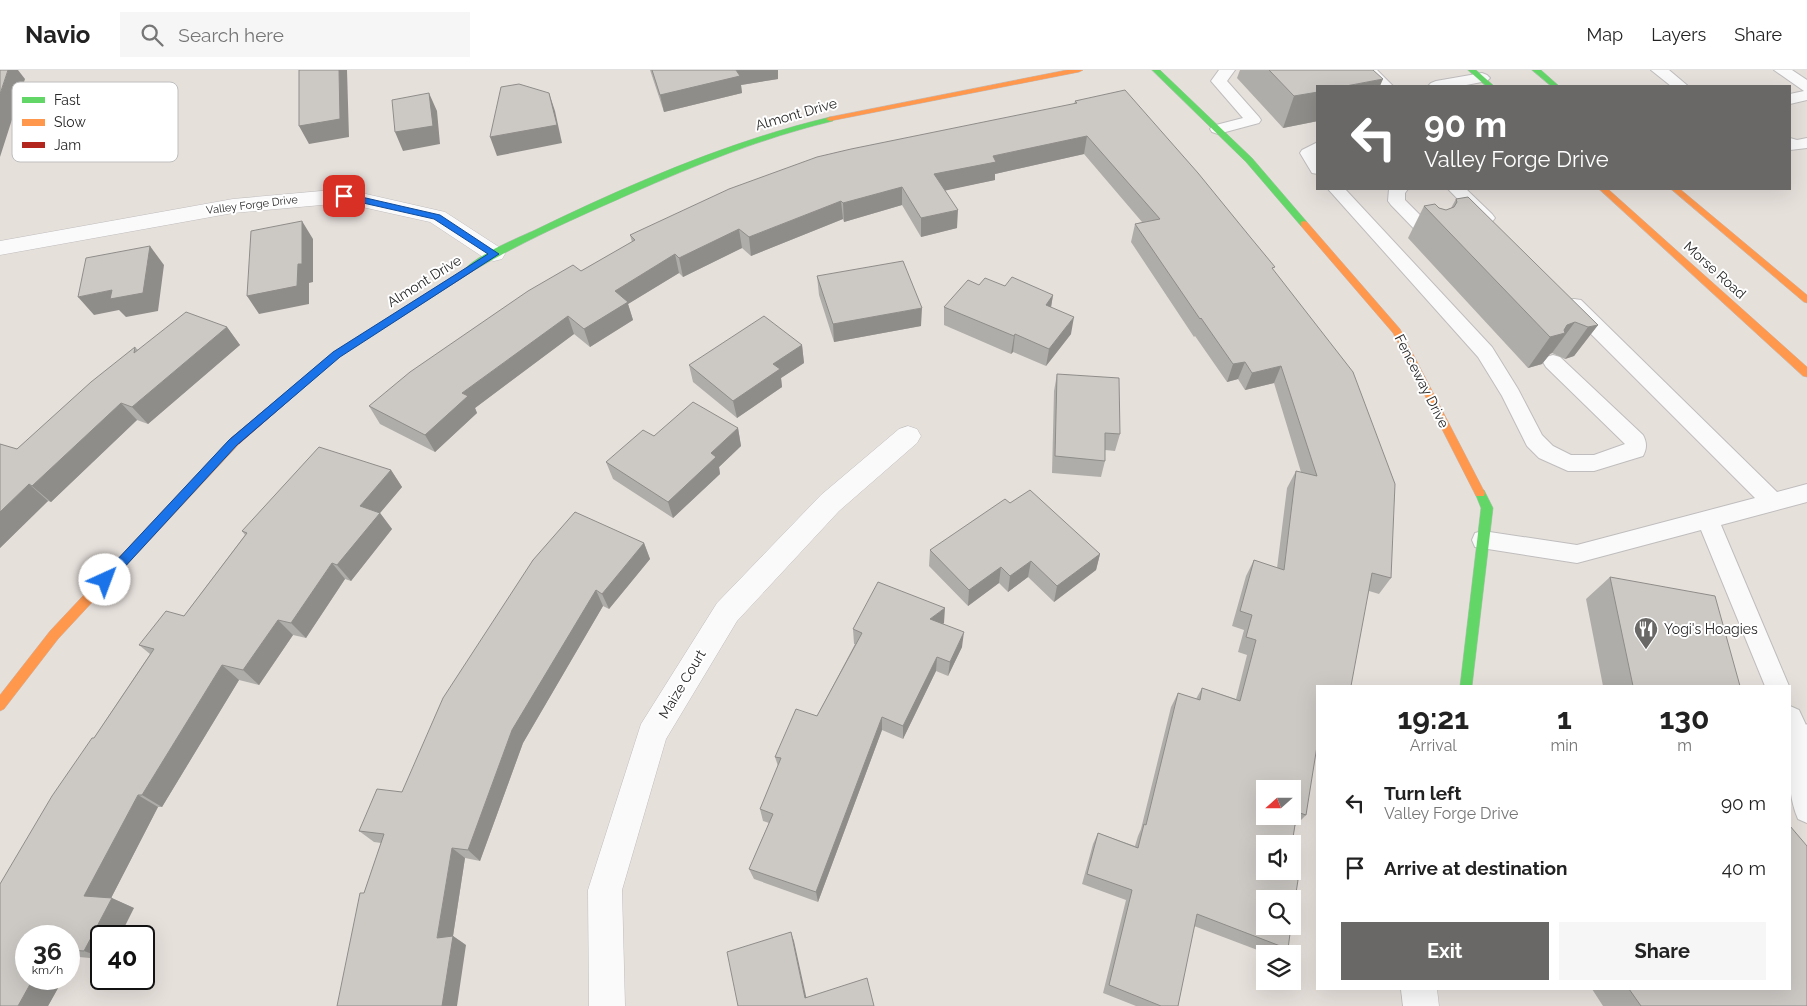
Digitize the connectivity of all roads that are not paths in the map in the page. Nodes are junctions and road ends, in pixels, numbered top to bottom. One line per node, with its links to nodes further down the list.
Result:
1 (1079, 70): 27 (street, Almont Drive)
2 (1156, 70): 16 (street, Fenceway Drive)
3 (1226, 70): 16 (lane)
4 (1368, 70): 9 (lane)
5 (1536, 70): 11 (street)
6 (1659, 70): 12 (lane)
7 (1782, 70): 13 (lane)
8 (1482, 78): 10 (lane)
9 (1385, 85)
10 (1442, 85)
11 (1554, 85)
12 (1679, 85)
13 (1807, 87)
14 (1807, 95): 15 (lane)
15 (1791, 99)
16 (1218, 129): 36 (street, Fenceway Drive)
17 (1316, 147): 18 (lane)
18 (1316, 166)
19 (1337, 190): 30 (lane)
20 (1398, 190): 25 (lane)
21 (1457, 190): 24 (lane)
22 (1603, 190): 31 (street, Morse Road)
23 (1676, 190): 29 (street)
24 (1498, 230)
25 (1429, 234)
26 (0, 248): 27 (street, Valley Forge Drive)
27 (494, 254): 39 (street, Almont Drive)
28 (1562, 293): 34 (lane)
29 (1807, 300)
30 (1553, 362)
31 (1806, 371)
32 (908, 436): 43 (street, Maize Court)
33 (1807, 493): 34 (lane)
34 (1773, 502): 35 (lane)
35 (1708, 520): 36 (lane); 38 (lane)
36 (1483, 540): 37 (street, Fenceway Drive)
37 (1466, 685)
38 (1777, 685)
39 (4, 692)
40 (1799, 731): 41 (lane)
41 (1807, 810)
42 (1419, 990): 44 (street)
43 (607, 1006)
44 (1420, 1006)

